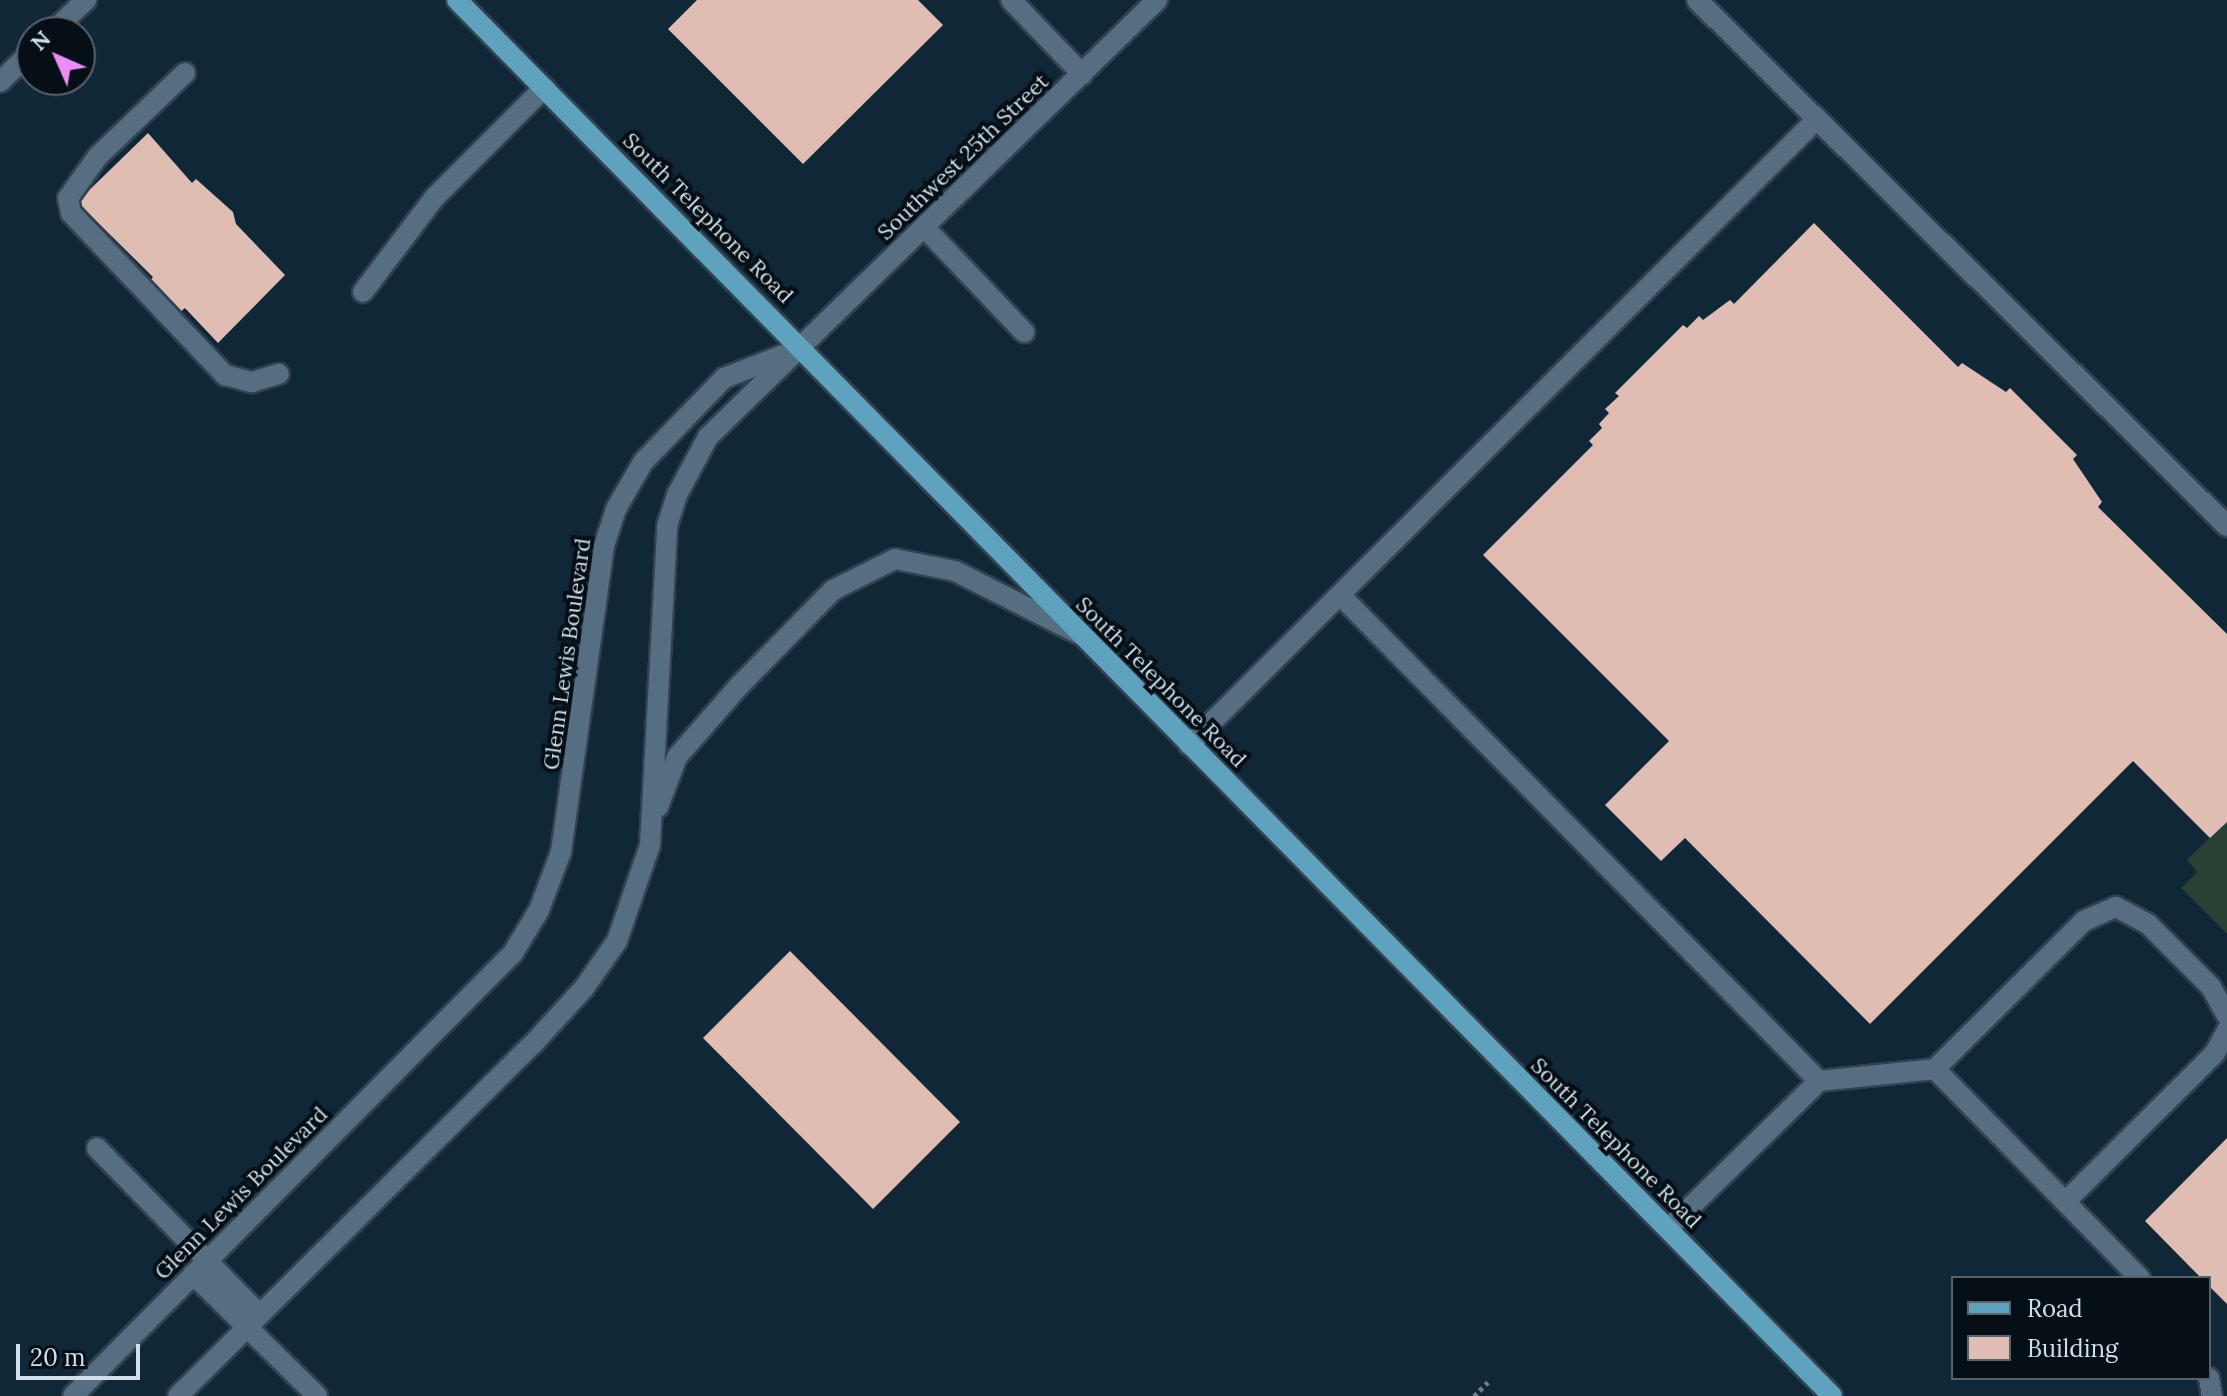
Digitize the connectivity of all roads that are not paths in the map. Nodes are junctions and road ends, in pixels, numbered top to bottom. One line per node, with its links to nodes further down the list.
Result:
1 (86, 0): 6 (street)
2 (457, 0): 11 (main road, South Telephone Road)
3 (1011, 0): 9 (street)
4 (1157, 0): 9 (street, Southwest 25th Street)
5 (1697, 0): 12 (street)
6 (69, 16)
7 (16, 66): 10 (street)
8 (185, 73): 17 (street)
9 (1082, 74): 13 (street, Southwest 25th Street)
10 (0, 82)
11 (544, 88): 14 (street); 16 (main road, South Telephone Road)
12 (1817, 119): 18 (street); 19 (street)
13 (925, 228): 15 (street); 16 (street, Southwest 25th Street)
14 (363, 292)
15 (1024, 332)
16 (802, 348): 20 (main road, South Telephone Road); 22 (street); 30 (street, Glenn Lewis Boulevard)
17 (279, 374)
18 (2227, 526)
19 (1341, 596): 21 (street); 26 (street)
20 (1081, 635): 21 (main road, South Telephone Road); 22 (street)
21 (1189, 745): 29 (main road, South Telephone Road)
22 (651, 826): 32 (street)
23 (2227, 1016): 25 (street)
24 (2227, 1030): 28 (street)
25 (1935, 1069): 26 (street); 28 (street)
26 (1819, 1081): 29 (street)
27 (97, 1148): 30 (street)
28 (2065, 1202): 31 (street)
29 (1668, 1229): 36 (main road, South Telephone Road)
30 (200, 1267): 32 (street); 33 (street, Glenn Lewis Boulevard)
31 (2138, 1276)
32 (253, 1321): 34 (street); 35 (street)
33 (73, 1396)
34 (178, 1396)
35 (317, 1396)
36 (1832, 1396)

